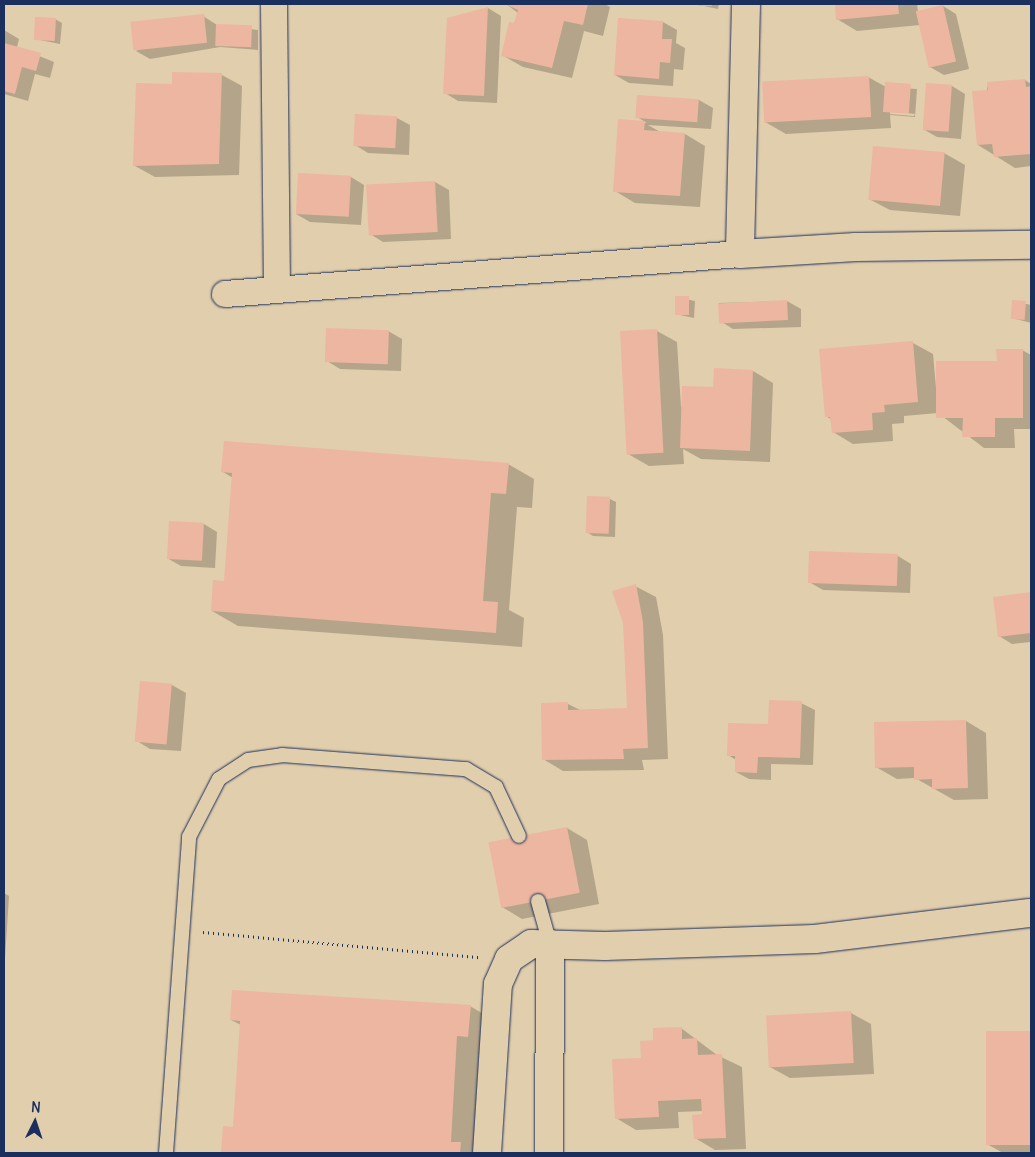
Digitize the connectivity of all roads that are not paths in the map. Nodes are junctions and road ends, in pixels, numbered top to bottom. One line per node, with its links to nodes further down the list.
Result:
1 (274, 4): 5 (street)
2 (746, 4): 4 (main road)
3 (1031, 245): 4 (main road)
4 (740, 254): 5 (street)
5 (277, 288): 6 (street)
6 (225, 294)
7 (519, 836): 11 (lane)
8 (538, 901): 10 (lane)
9 (1031, 913): 10 (main road)
10 (550, 944): 12 (main road); 13 (main road)
11 (166, 1153)
12 (487, 1153)
13 (549, 1153)

